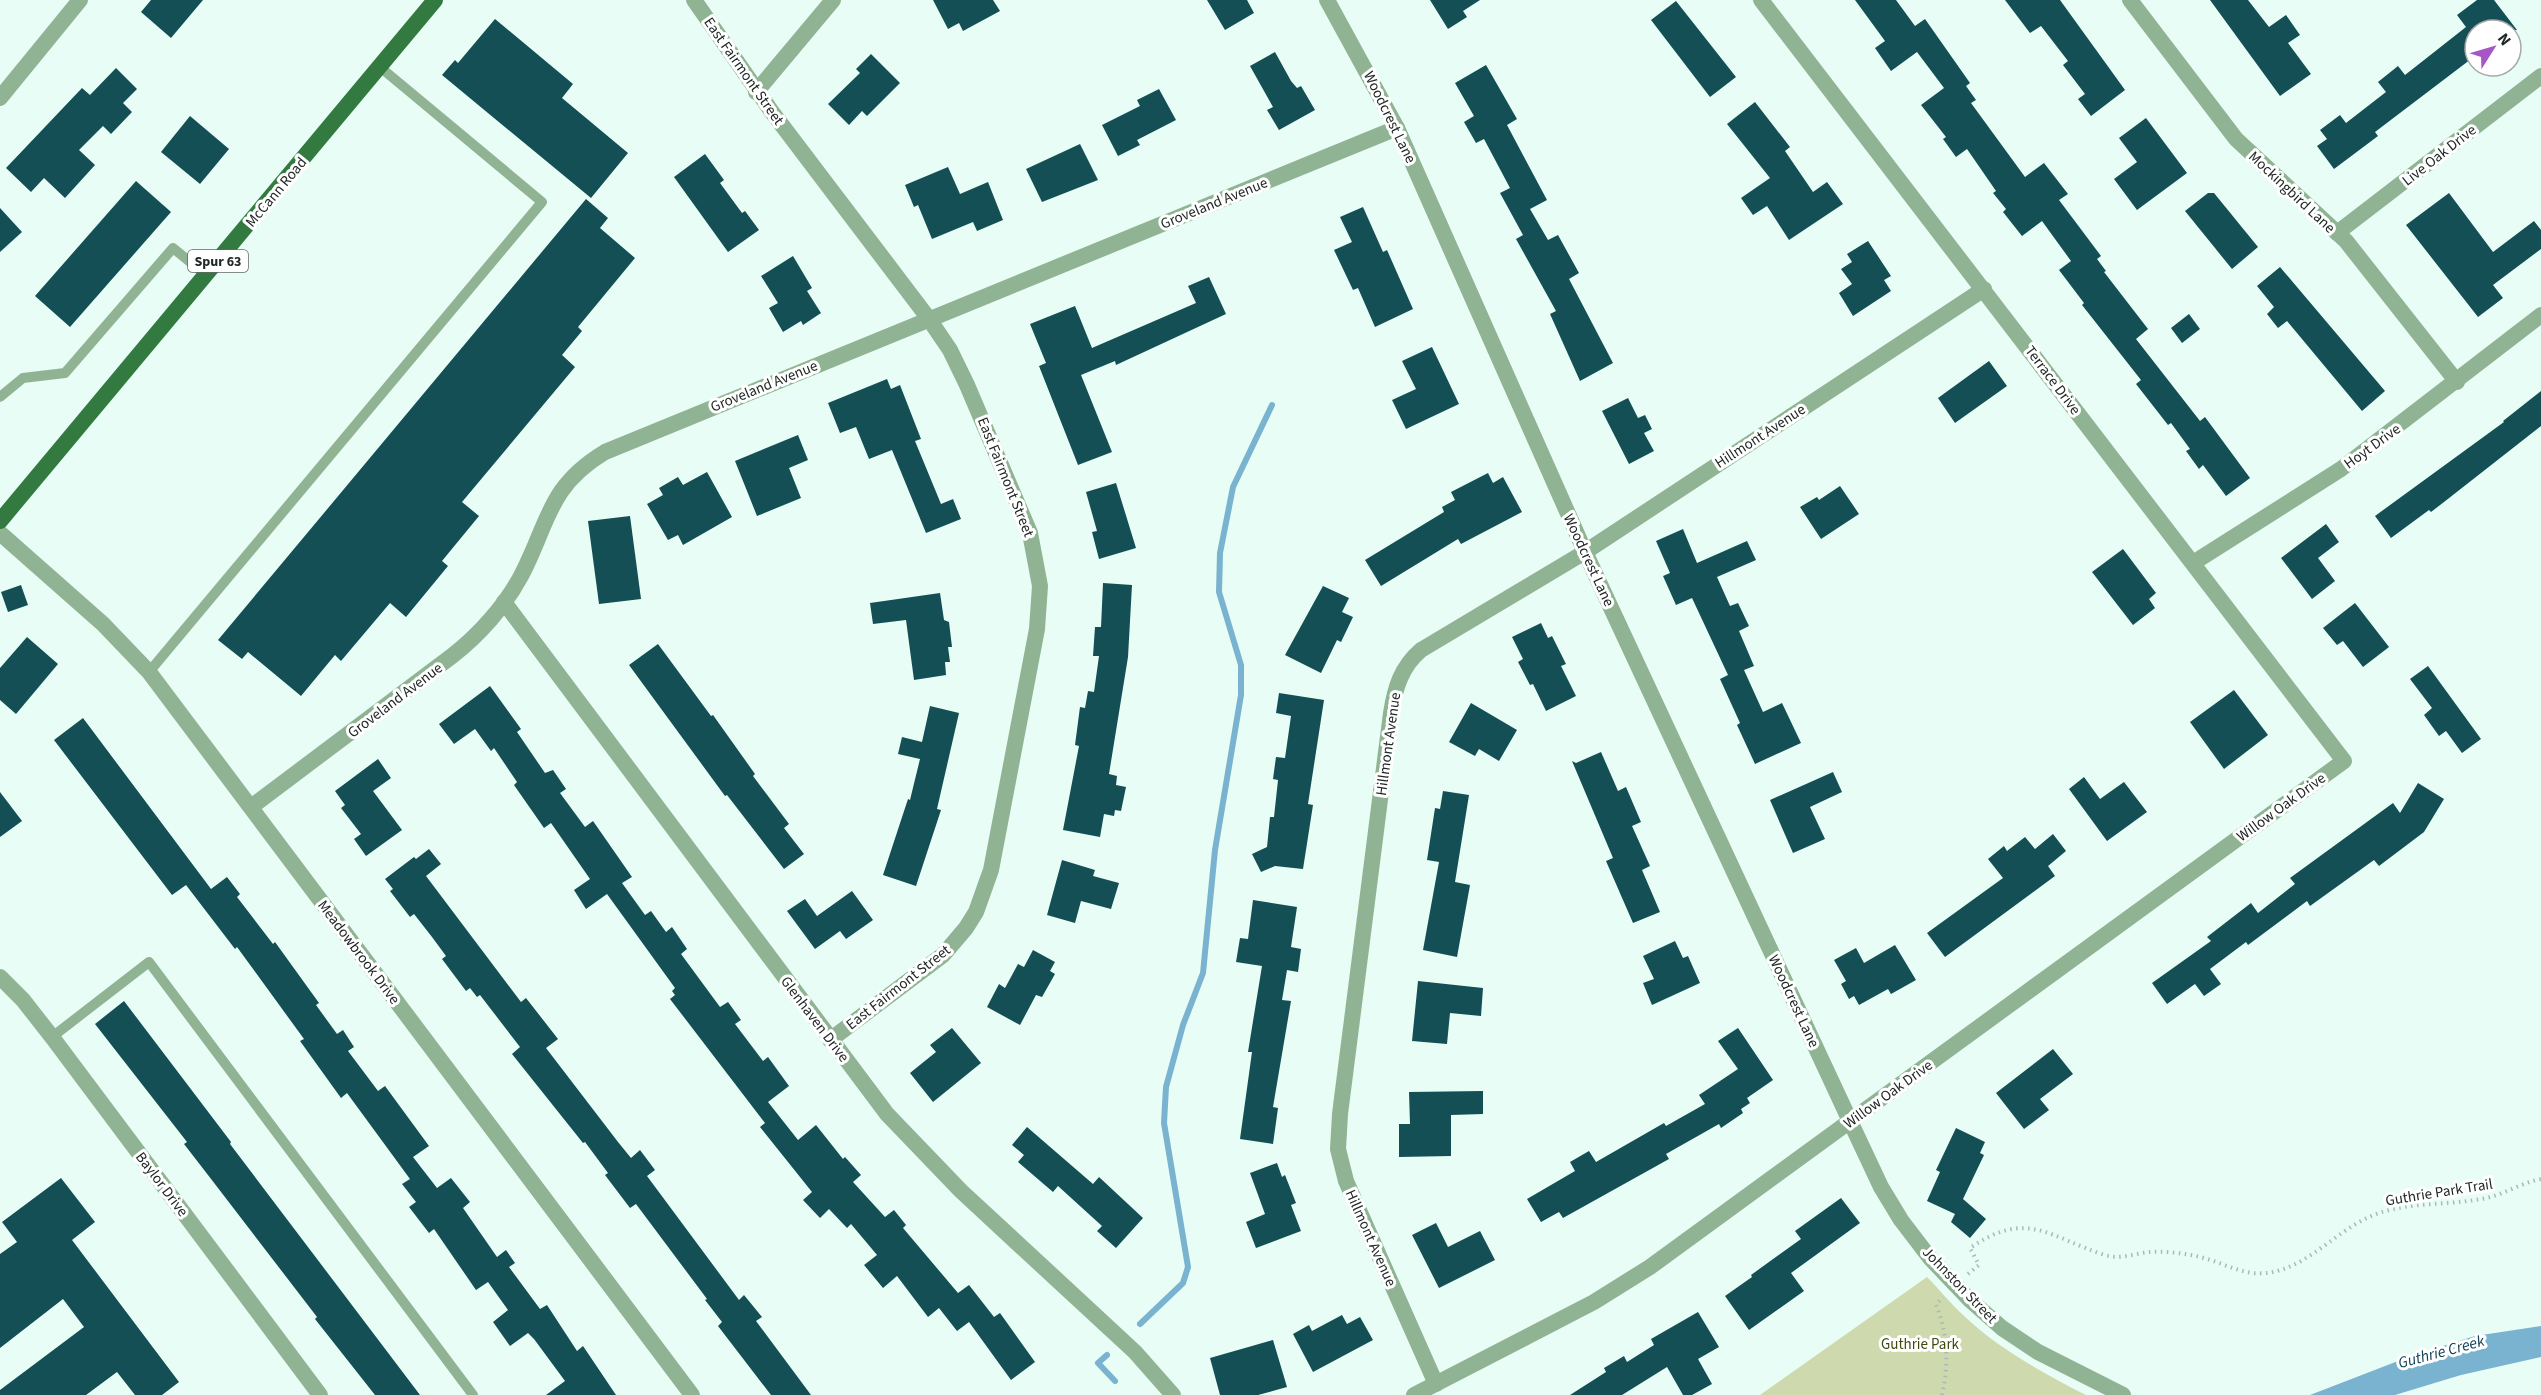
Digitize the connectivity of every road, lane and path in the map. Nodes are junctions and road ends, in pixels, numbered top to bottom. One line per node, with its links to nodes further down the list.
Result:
1 (80, 0): 11 (street)
2 (435, 0): 8 (main road, McCann Road / Spur 63)
3 (694, 0): 10 (street, East Fairmont Street)
4 (832, 0): 10 (street)
5 (1328, 0): 12 (street, Woodcrest Lane)
6 (1761, 0): 15 (street, Terrace Drive)
7 (2130, 0): 13 (street, Mockingbird Lane)
8 (380, 67): 14 (main road, McCann Road / Spur 63); 25 (lane)
9 (2541, 76): 13 (street, Live Oak Drive)
10 (756, 92): 17 (street, East Fairmont Street)
11 (0, 98)
12 (1397, 128): 17 (street, Groveland Avenue); 22 (street, Woodcrest Lane)
13 (2337, 233): 18 (street, Mockingbird Lane)
14 (206, 275): 19 (lane); 20 (main road, McCann Road / Spur 63)
15 (1984, 289): 22 (street, Hillmont Avenue); 23 (street, Terrace Drive)
16 (2541, 315): 18 (street, Hoyt Drive)
17 (929, 319): 24 (street, Groveland Avenue); 30 (street, East Fairmont Street)
18 (2457, 382): 23 (street, Hoyt Drive)
19 (0, 397)
20 (0, 520)
21 (0, 533): 25 (street, Meadowbrook Drive)
22 (1585, 552): 31 (street, Woodcrest Lane); 35 (street, Hillmont Avenue)
23 (2193, 563): 26 (street, Terrace Drive)
24 (504, 602): 27 (street, Groveland Avenue); 30 (street, Glenhaven Drive)
25 (149, 672): 27 (street, Meadowbrook Drive)
26 (2344, 761): 31 (street, Willow Oak Drive)
27 (251, 807): 38 (street, Meadowbrook Drive)
28 (0, 977): 29 (street, Baylor Drive)
29 (52, 1037): 36 (street, Baylor Drive); 37 (lane)
30 (830, 1040): 39 (street, Glenhaven Drive)
31 (1850, 1122): 35 (street, Willow Oak Drive); 42 (street, Johnston Street)
32 (2541, 1179): 33 (path, Guthrie Park Trail)
33 (1967, 1274)
34 (1945, 1295): 41 (path)
35 (1436, 1384): 40 (street, Willow Oak Drive)
36 (320, 1395)
37 (473, 1395)
38 (692, 1395)
39 (1173, 1395)
40 (1414, 1395)
41 (1942, 1395)
42 (2123, 1395)

